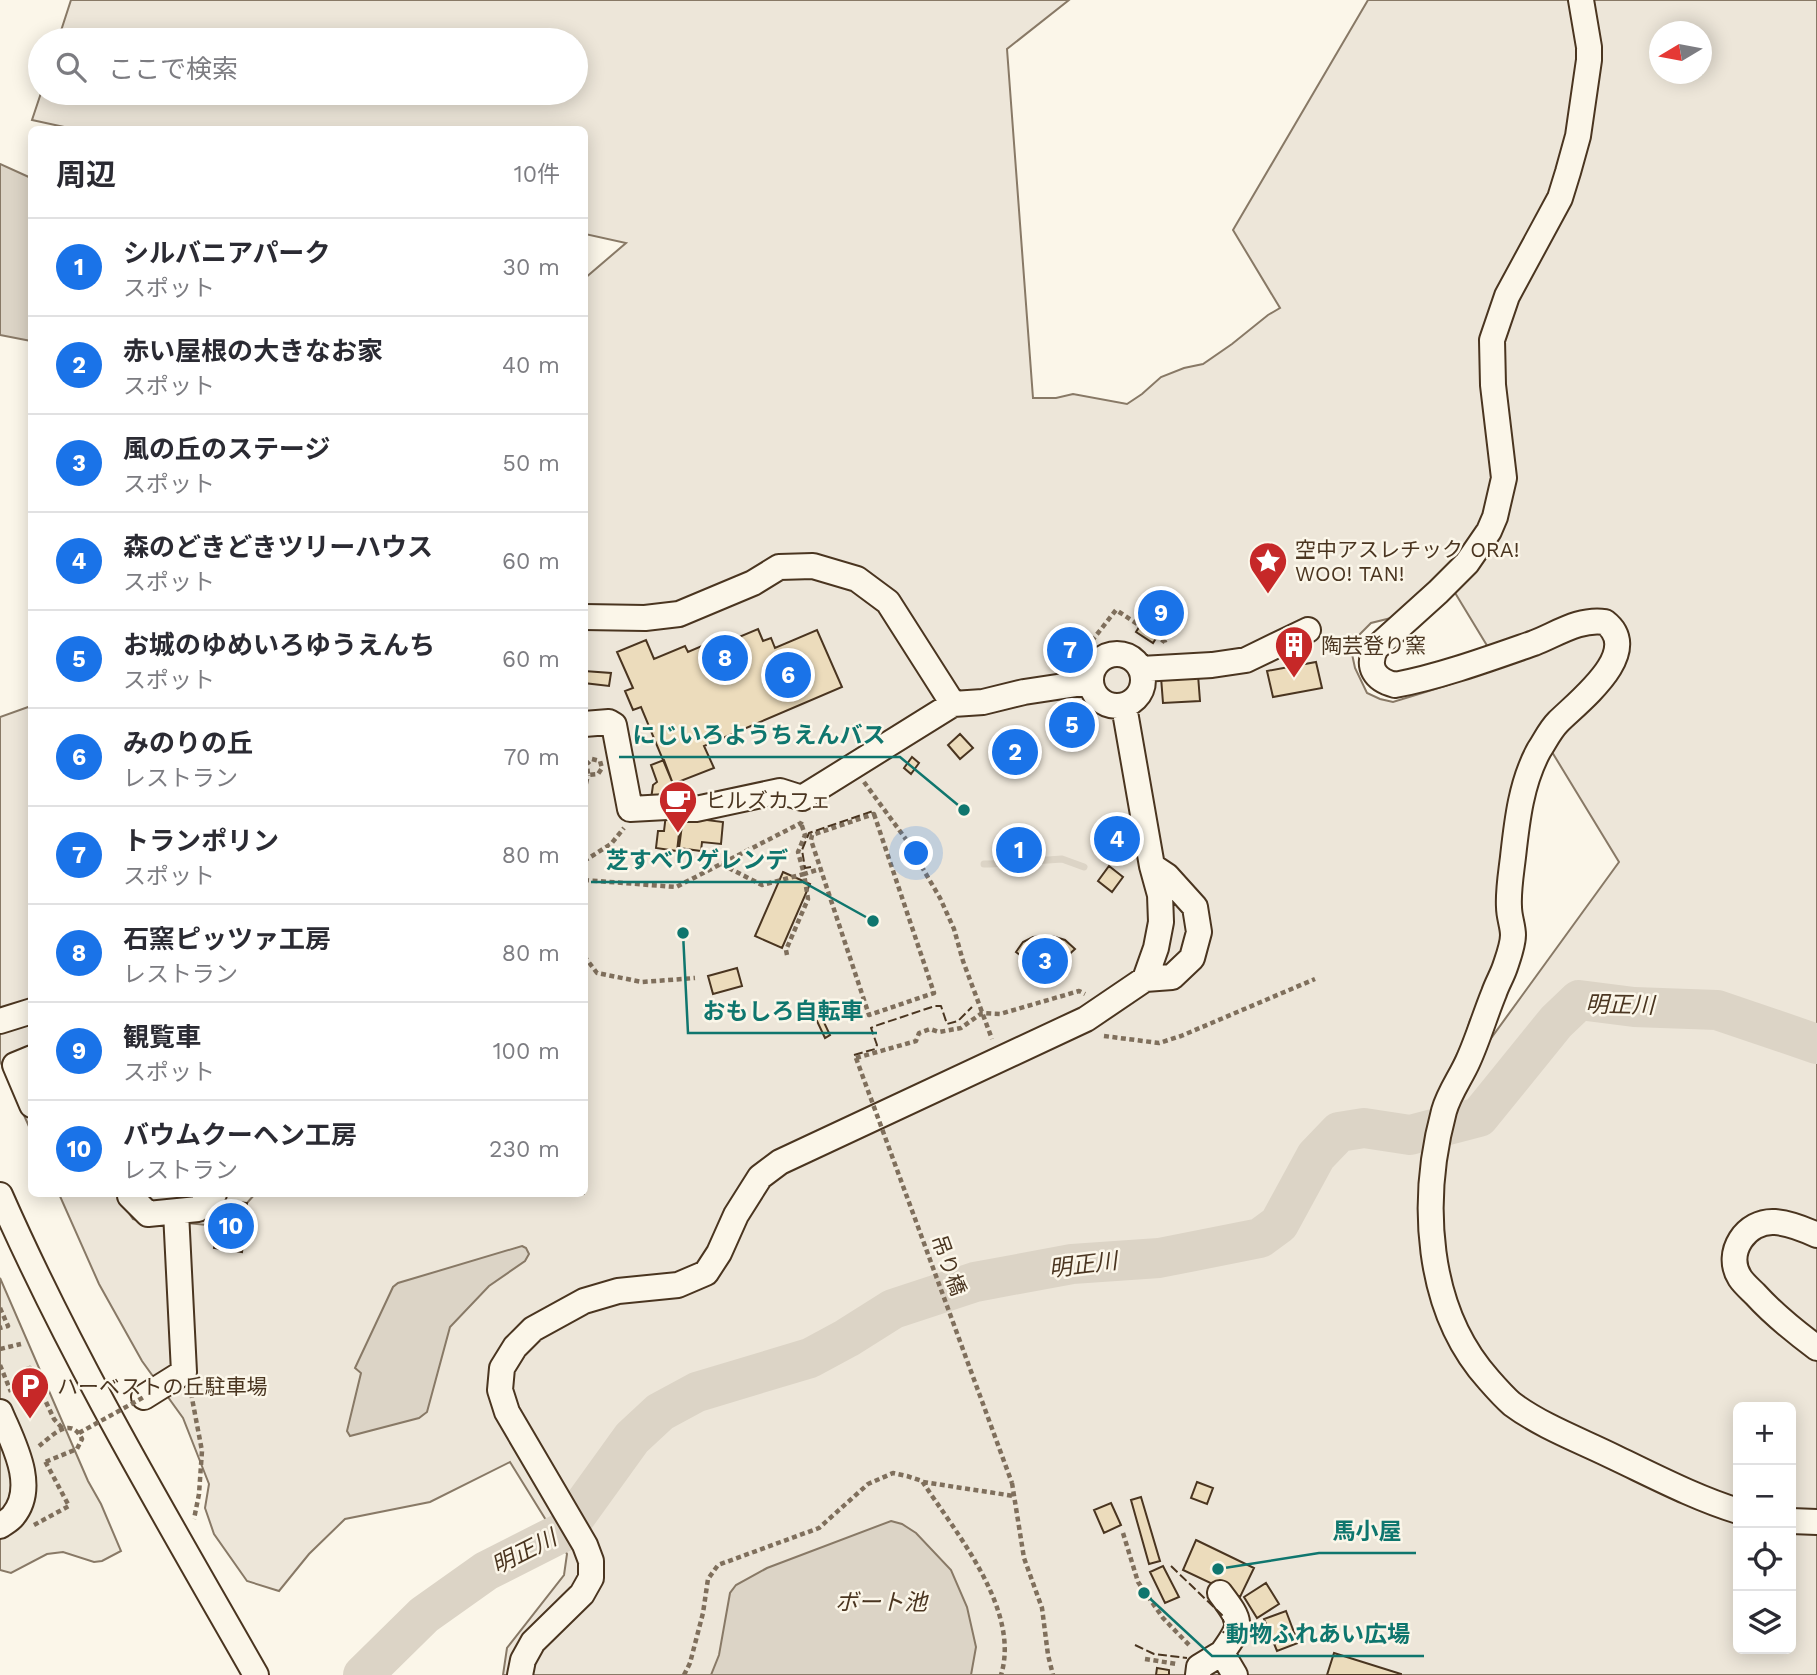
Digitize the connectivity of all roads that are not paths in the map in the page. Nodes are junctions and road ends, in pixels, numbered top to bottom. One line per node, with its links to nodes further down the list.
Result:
1 (1581, 0): 24 (street)
2 (588, 617): 6 (street)
3 (1308, 630): 4 (street)
4 (1141, 669): 5 (street); 7 (street)
5 (1090, 682): 6 (street); 7 (street)
6 (953, 704): 8 (street)
7 (1124, 706): 9 (street)
8 (588, 724)
9 (1152, 866): 10 (street); 10 (street)
10 (1145, 979): 31 (street)
11 (28, 1012): 12 (street)
12 (0, 1021)
13 (28, 1060): 14 (street)
14 (28, 1096)
15 (0, 1195): 30 (street)
16 (131, 1197): 18 (street)
17 (211, 1197): 18 (street)
18 (176, 1212): 21 (street)
19 (1817, 1235): 20 (street)
20 (1817, 1348)
21 (144, 1396)
22 (0, 1412): 23 (street)
23 (6, 1438): 27 (street)
24 (1733, 1509)
25 (1796, 1521): 26 (street)
26 (1817, 1522)
27 (0, 1526)
28 (1220, 1593): 29 (street)
29 (1205, 1665): 32 (street)
30 (256, 1675)
31 (520, 1675)
32 (1236, 1675)

